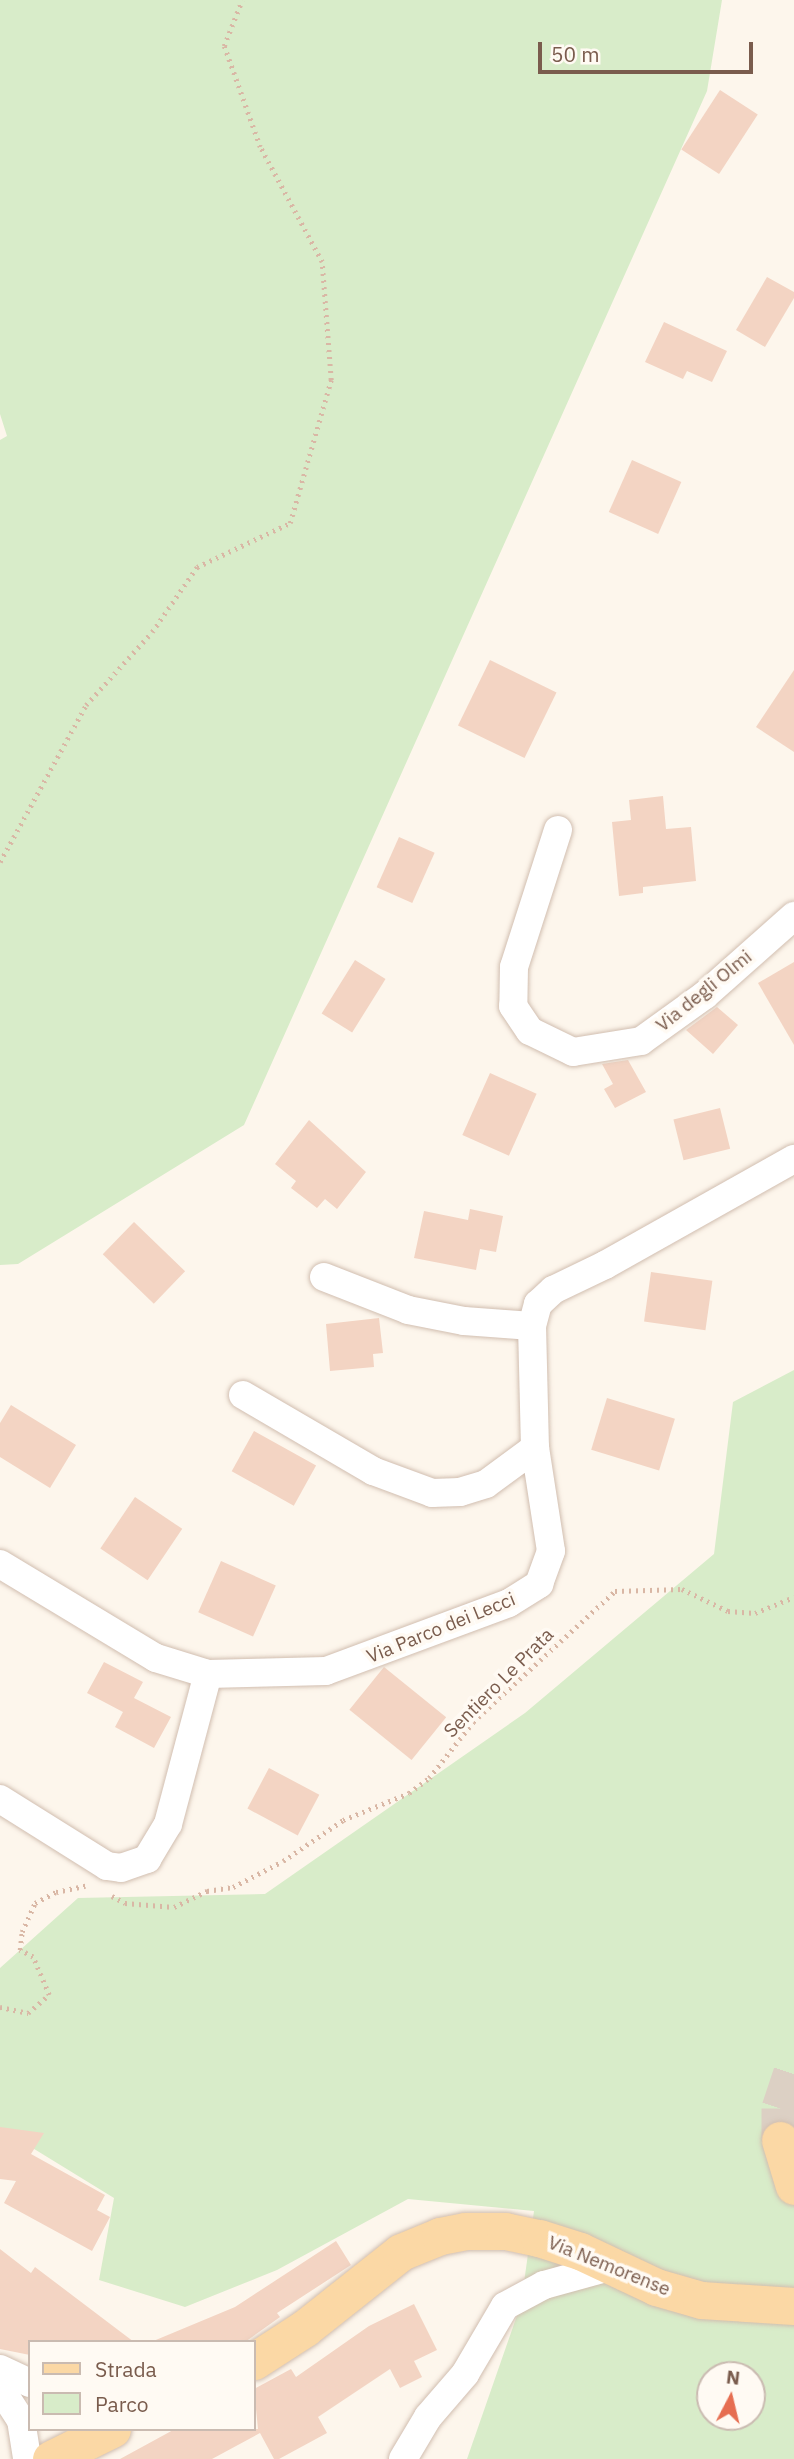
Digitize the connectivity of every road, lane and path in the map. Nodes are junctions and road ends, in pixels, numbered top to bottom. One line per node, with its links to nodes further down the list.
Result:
1 (242, 0): 3 (path)
2 (558, 830): 4 (street, Via degli Olmi)
3 (0, 862)
4 (794, 916)
5 (794, 1159): 7 (street, Via Parco dei Lecci)
6 (324, 1277): 7 (street)
7 (532, 1326): 9 (street, Via Parco dei Lecci)
8 (243, 1395): 9 (street)
9 (535, 1448): 12 (street, Via Parco dei Lecci)
10 (0, 1564): 12 (street, Via Parco dei Lecci)
11 (794, 1597): 15 (path, Sentiero Le Prata)
12 (208, 1674): 13 (street)
13 (0, 1800)
14 (91, 1886): 16 (path)
15 (102, 1891)
16 (0, 2007)
17 (610, 2267): 18 (main road, Via Nemorense); 19 (main road, Via Nemorense); 27 (street)
18 (794, 2306)
19 (256, 2360)
20 (0, 2369): 21 (street)
21 (28, 2382)
22 (0, 2388): 23 (street)
23 (25, 2417): 25 (street)
24 (108, 2431): 26 (main road)
25 (27, 2459)
26 (51, 2459)
27 (403, 2459)

